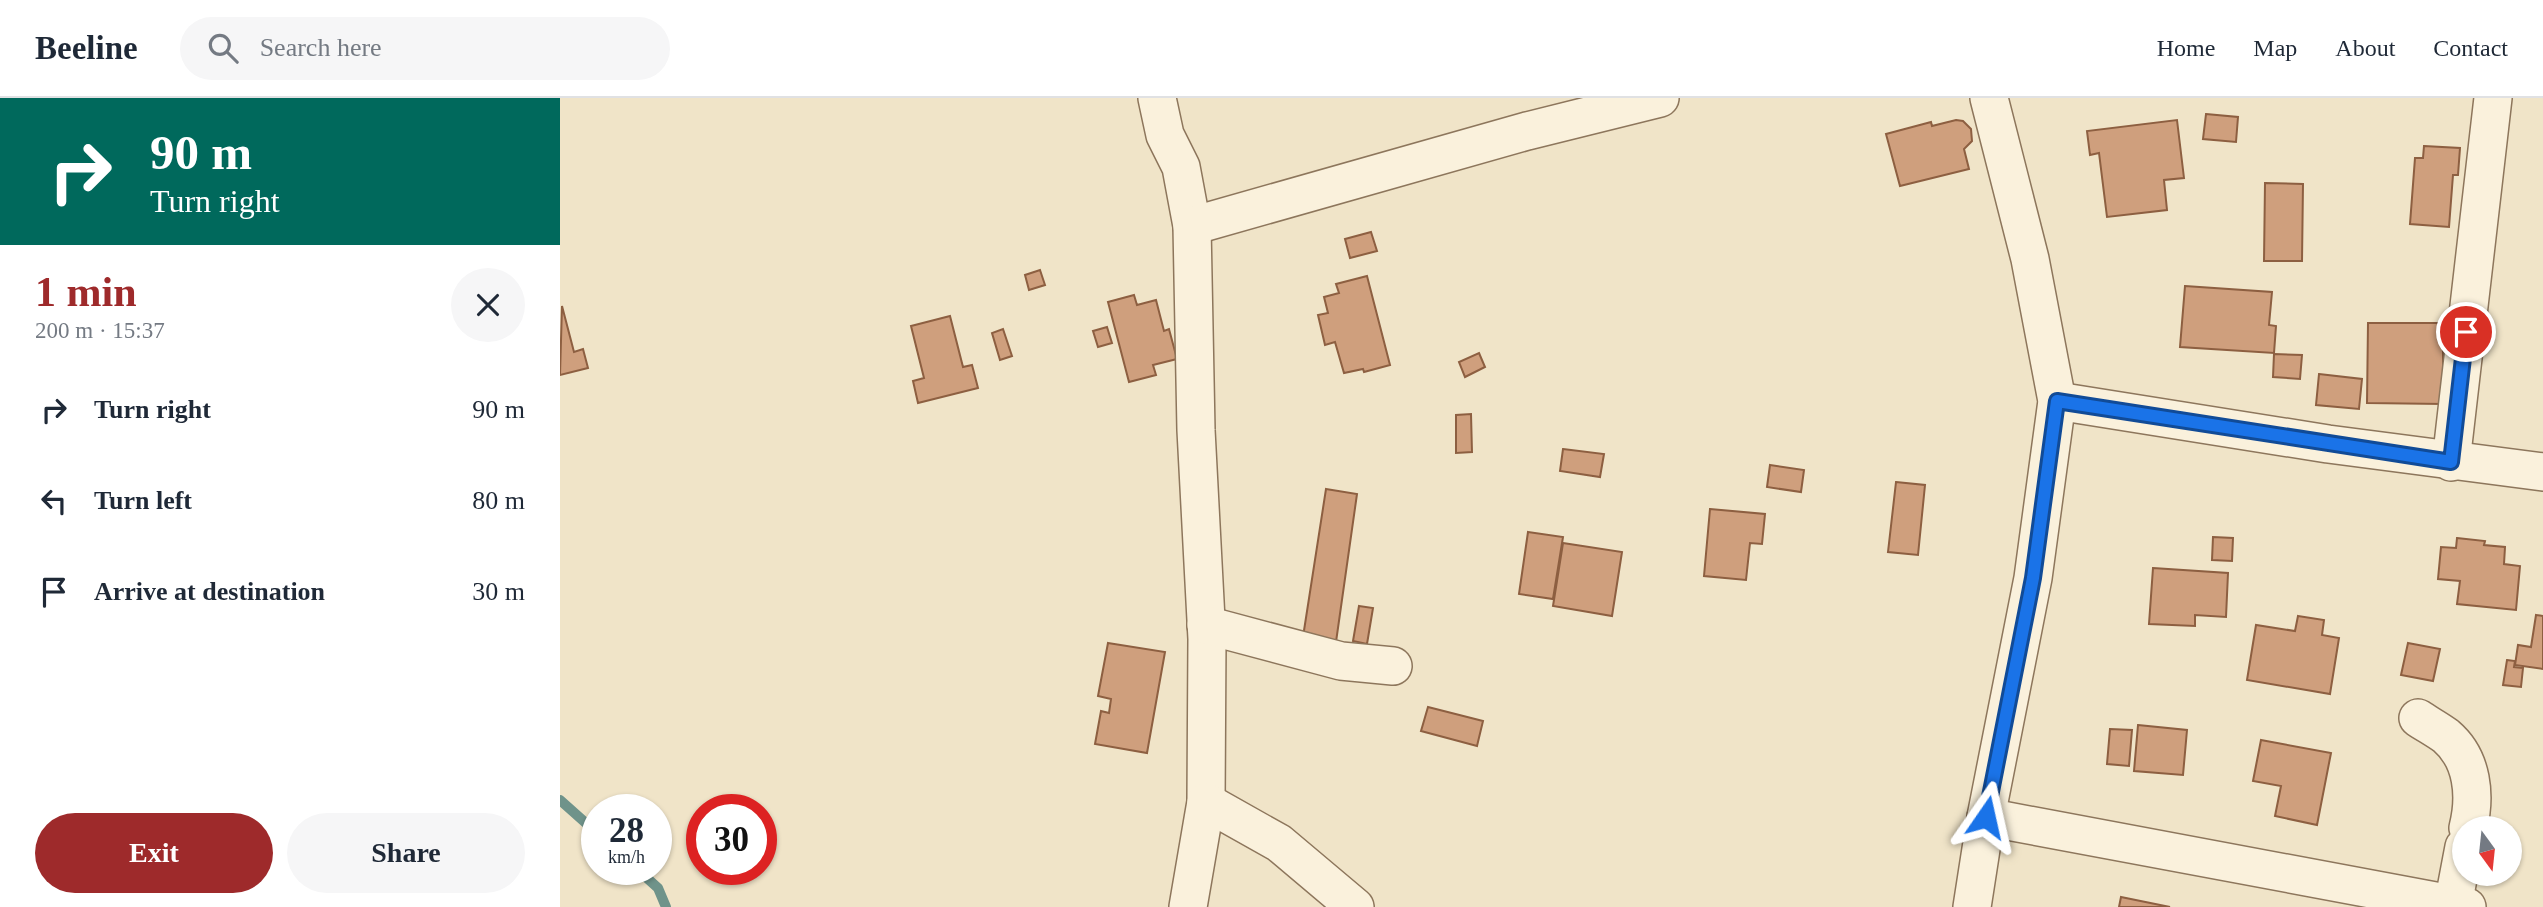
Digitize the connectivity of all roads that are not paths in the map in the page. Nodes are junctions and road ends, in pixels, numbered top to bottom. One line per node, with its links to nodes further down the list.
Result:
1 (1157, 98): 5 (street)
2 (1660, 98): 5 (street)
3 (1989, 98): 6 (street)
4 (2493, 98): 7 (street)
5 (1192, 226): 9 (street)
6 (2057, 401): 7 (street); 14 (street)
7 (2451, 462): 8 (street)
8 (2543, 472)
9 (1206, 625): 10 (street); 12 (street)
10 (1394, 666)
11 (2418, 719): 13 (street)
12 (1206, 802): 17 (street); 18 (street)
13 (2472, 816)
14 (1986, 817): 16 (street); 19 (street)
15 (2461, 886): 16 (street)
16 (2460, 906)
17 (1188, 907)
18 (1356, 907)
19 (1972, 907)

